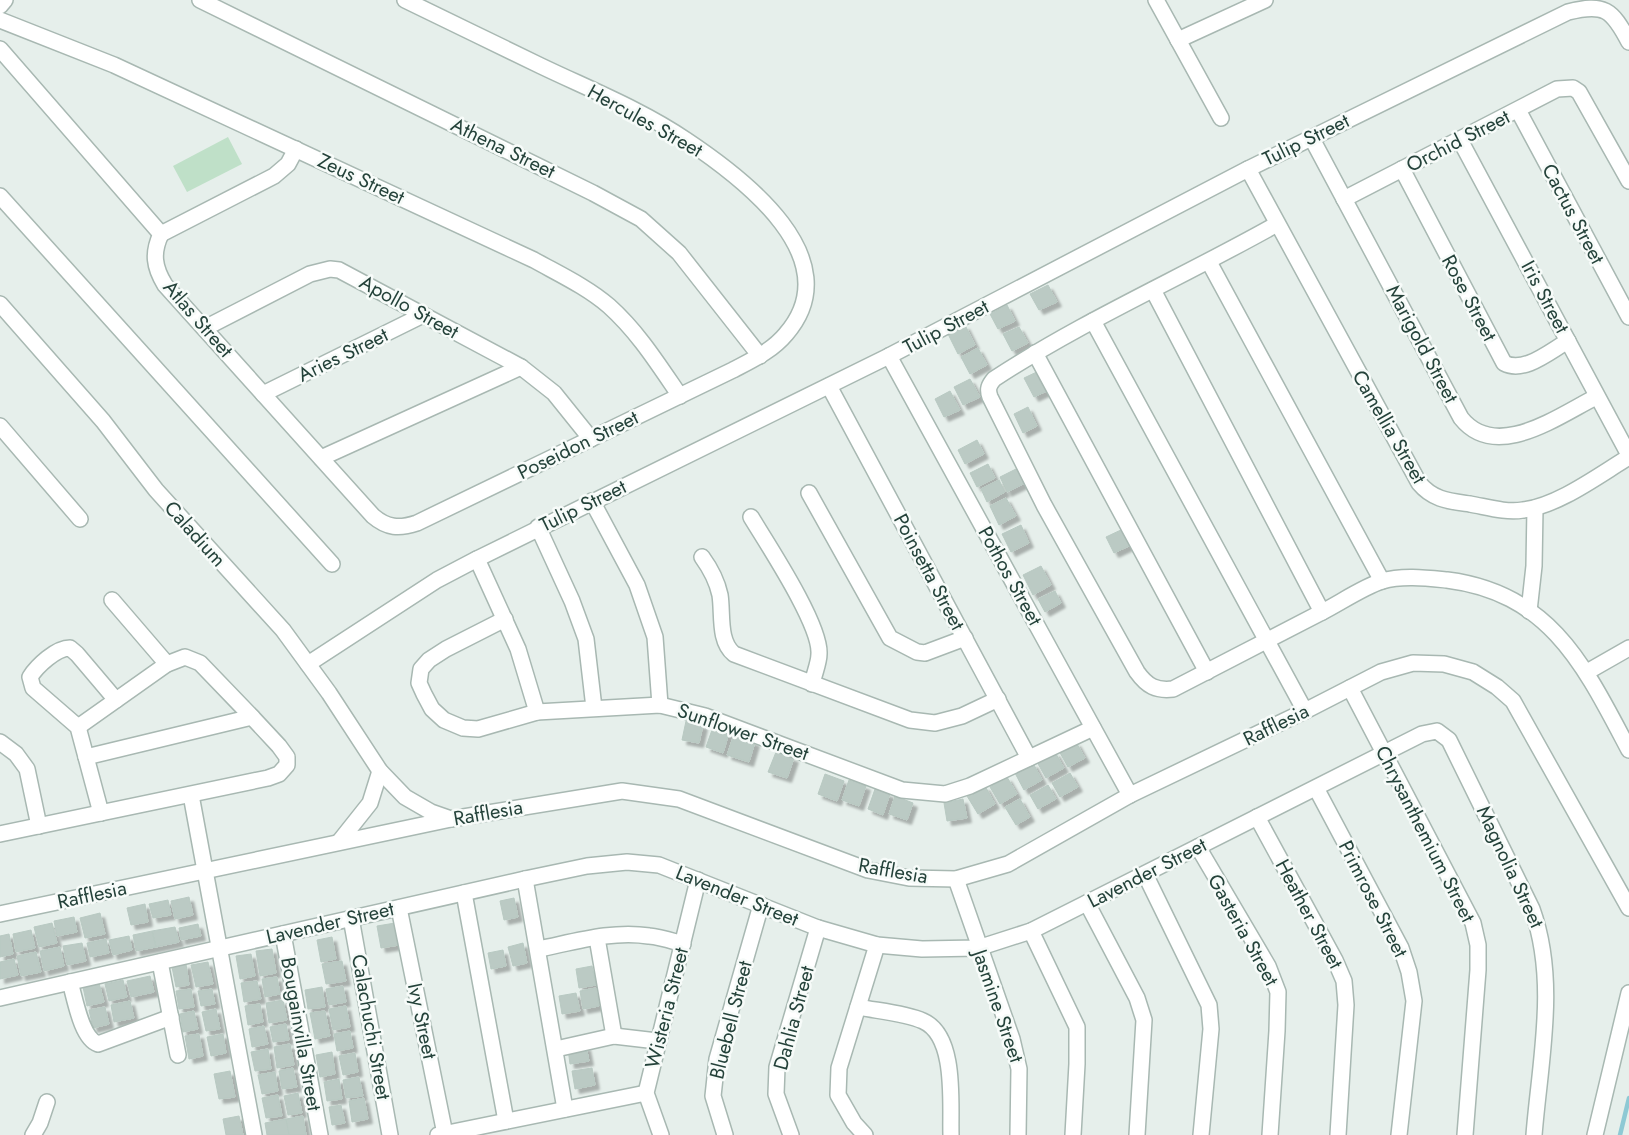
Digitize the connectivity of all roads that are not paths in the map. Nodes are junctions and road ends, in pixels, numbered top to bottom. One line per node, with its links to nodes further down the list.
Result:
1 (5, 0): 6 (street)
2 (200, 0): 32 (street, Athena Street)
3 (405, 0): 32 (street, Hercules Street)
4 (1156, 0): 8 (street)
5 (1265, 0): 8 (street)
6 (0, 6)
7 (0, 20): 15 (street, Zeus Street)
8 (1178, 40): 12 (street)
9 (1629, 42): 13 (street, Tulip Street)
10 (0, 48): 22 (street)
11 (1518, 110): 14 (street, Orchid Street); 18 (street, Orchid Street); 27 (street, Cactus Street)
12 (1221, 118)
13 (1311, 137): 16 (street, Tulip Street); 20 (street, Marigold Street)
14 (1460, 140): 17 (street, Orchid Street); 30 (street, Iris Street)
15 (296, 150): 22 (street); 37 (street, Zeus Street)
16 (1248, 168): 21 (street, Camellia Street); 33 (street, Tulip Street)
17 (1402, 169): 20 (street, Orchid Street); 30 (street, Rose Street)
18 (1629, 181)
19 (0, 196): 52 (street)
20 (1344, 198): 38 (street, Marigold Street)
21 (1277, 224): 23 (street); 45 (street, Camellia Street)
22 (160, 234): 29 (street, Atlas Street)
23 (1209, 262): 24 (street); 53 (street)
24 (1153, 290): 28 (street); 56 (street)
25 (0, 304): 62 (street, Caladium)
26 (423, 315): 29 (street, Apollo Street); 34 (street, Apollo Street); 36 (street, Aries Street)
27 (1629, 317)
28 (1093, 321): 31 (street); 59 (street)
29 (205, 328): 36 (street, Atlas Street)
30 (1568, 341): 38 (street, Iris Street)
31 (1035, 353): 63 (street); 63 (street)
32 (760, 356): 37 (street, Poseidon Street)
33 (889, 356): 35 (street, Tulip Street); 75 (street, Pothos Street)
34 (521, 367): 40 (street, Apollo Street); 42 (street)
35 (829, 386): 44 (street, Tulip Street); 58 (street, Poinsetta Street)
36 (264, 394): 42 (street, Atlas Street)
37 (680, 396): 40 (street, Poseidon Street)
38 (1596, 397): 41 (street, Iris Street)
39 (0, 426): 47 (street)
40 (591, 439): 49 (street, Poseidon Street)
41 (1629, 456): 45 (street, Camellia Street)
42 (321, 458): 49 (street, Atlas Street)
43 (809, 493): 58 (street)
44 (592, 501): 48 (street, Tulip Street); 69 (street)
45 (1536, 508): 55 (street)
46 (751, 516): 65 (street)
47 (80, 519)
48 (538, 527): 51 (street, Tulip Street); 70 (street)
49 (393, 528)
50 (702, 557): 65 (street)
51 (477, 559): 57 (street); 62 (street, Tulip Street)
52 (332, 564)
53 (1382, 581): 55 (street); 56 (street)
54 (112, 600): 61 (street)
55 (1529, 611): 64 (street)
56 (1322, 612): 59 (street)
57 (505, 620): 72 (street); 72 (street, Sunflower Street)
58 (965, 638): 67 (street, Poinsetta Street)
59 (1267, 641): 63 (street); 71 (street)
60 (1629, 648): 64 (street)
61 (167, 664): 68 (street); 73 (street)
62 (308, 664): 82 (street, Caladium)
63 (1207, 672)
64 (1587, 672): 78 (street)
65 (812, 684): 67 (street)
66 (1350, 688): 71 (street, Rafflesia); 79 (street, Chrysanthemium Street); 99 (street, Rafflesia)
67 (998, 699): 81 (street, Poinsetta Street)
68 (116, 700): 74 (street); 74 (street)
69 (660, 705): 70 (street, Sunflower Street); 81 (street, Sunflower Street)
70 (594, 708): 72 (street, Sunflower Street)
71 (1306, 711): 85 (street, Rafflesia)
72 (537, 712)
73 (252, 717): 80 (street); 84 (street)
74 (78, 727): 80 (street)
75 (1093, 728): 81 (street, Sunflower Street); 85 (street, Pothos Street)
76 (1437, 731): 79 (street, Lavender Street); 146 (street, Magnolia Street)
77 (0, 742): 89 (street)
78 (1629, 750)
79 (1384, 753): 83 (street, Lavender Street); 145 (street, Chrysanthemium Street)
80 (86, 757): 86 (street)
81 (1030, 758)
82 (380, 771): 88 (street, Caladium); 91 (street)
83 (1316, 788): 87 (street, Lavender Street); 144 (street, Primrose Street)
84 (191, 795): 86 (street); 93 (street)
85 (1130, 795): 97 (street, Rafflesia)
86 (101, 813): 89 (street)
87 (1257, 817): 92 (street, Lavender Street); 143 (street, Heather Street)
88 (452, 819): 91 (street, Rafflesia); 97 (street, Rafflesia)
89 (39, 826): 90 (street)
90 (0, 834)
91 (339, 842): 93 (street, Rafflesia)
92 (1198, 847): 94 (street, Lavender Street); 142 (street, Gasteria Street)
93 (205, 871): 103 (street, Rafflesia); 111 (street)
94 (1145, 874): 100 (street, Lavender Street); 141 (street)
95 (525, 879): 96 (street, Lavender Street); 98 (street, Lavender Street); 113 (street)
96 (698, 880): 101 (street, Lavender Street); 109 (street, Wisteria Street)
97 (956, 880): 112 (street, Jasmine Street)
98 (464, 893): 102 (street, Lavender Street); 127 (street)
99 (1627, 900)
100 (1086, 903): 106 (street, Lavender Street); 140 (street)
101 (761, 906): 105 (street, Lavender Street); 134 (street, Bluebell Street)
102 (399, 908): 104 (street, Lavender Street); 128 (street, Ivy Street)
103 (0, 914)
104 (351, 918): 107 (street, Lavender Street); 132 (street, Calachuchi Street)
105 (818, 928): 110 (street, Lavender Street); 135 (street, Dahlia Street)
106 (1031, 931): 112 (street, Lavender Street); 139 (street)
107 (283, 934): 111 (street, Lavender Street); 131 (street, Bougainvilla Street)
108 (597, 938): 109 (street); 113 (street); 120 (street)
109 (683, 944): 121 (street, Wisteria Street)
110 (877, 945): 112 (street, Lavender Street); 118 (street)
111 (220, 948): 114 (street, Lavender Street); 130 (street)
112 (978, 948): 138 (street, Jasmine Street)
113 (539, 950): 122 (street)
114 (160, 962): 115 (street, Lavender Street); 119 (street)
115 (70, 982): 117 (street, Lavender Street); 119 (street)
116 (1629, 992): 147 (street)
117 (0, 998)
118 (858, 1007): 136 (street); 137 (street)
119 (171, 1016): 123 (street)
120 (614, 1036): 121 (street); 122 (street)
121 (657, 1041): 124 (street, Wisteria Street)
122 (556, 1049): 126 (street)
123 (178, 1055)
124 (646, 1093): 126 (street); 133 (street, Wisteria Street)
125 (47, 1102): 129 (street)
126 (565, 1109): 127 (street)
127 (506, 1121): 128 (street)
128 (442, 1134)
129 (33, 1135)
130 (254, 1135)
131 (320, 1135)
132 (390, 1135)
133 (660, 1135)
134 (725, 1135)
135 (791, 1135)
136 (865, 1135)
137 (951, 1135)
138 (1018, 1135)
139 (1073, 1135)
140 (1137, 1135)
141 (1201, 1135)
142 (1270, 1135)
143 (1338, 1135)
144 (1399, 1135)
145 (1465, 1135)
146 (1534, 1135)
147 (1595, 1135)

